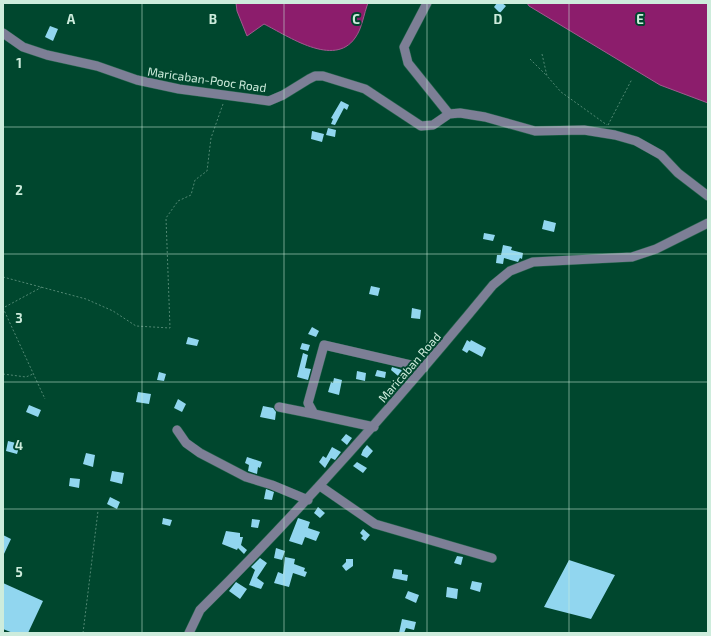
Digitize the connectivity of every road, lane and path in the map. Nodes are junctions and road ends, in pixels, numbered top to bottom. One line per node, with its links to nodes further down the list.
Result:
1 (427, 3): 8 (street)
2 (3, 34): 7 (street, Maricaban-Pooc Road)
3 (542, 54): 5 (path)
4 (530, 59): 5 (path)
5 (547, 76): 9 (path)
6 (632, 79): 9 (path)
7 (225, 96): 8 (street, Maricaban-Pooc Road); 14 (path)
8 (449, 114): 10 (street)
9 (607, 125): 10 (path)
10 (615, 135): 11 (street)
11 (708, 196)
12 (708, 223): 15 (street, Maricaban Road)
13 (3, 277): 14 (path)
14 (42, 287): 17 (path)
15 (424, 368): 20 (street); 21 (street, Maricaban Road)
16 (3, 374): 17 (path)
17 (34, 374): 18 (path)
18 (45, 399)
19 (279, 407): 20 (street)
20 (314, 414): 21 (street)
21 (374, 427): 23 (street, Maricaban Road)
22 (177, 430): 24 (street)
23 (320, 486): 24 (street, Maricaban Road); 26 (street)
24 (308, 500): 28 (street, Maricaban Road)
25 (98, 511): 27 (path)
26 (492, 558)
27 (83, 633)
28 (189, 633)

